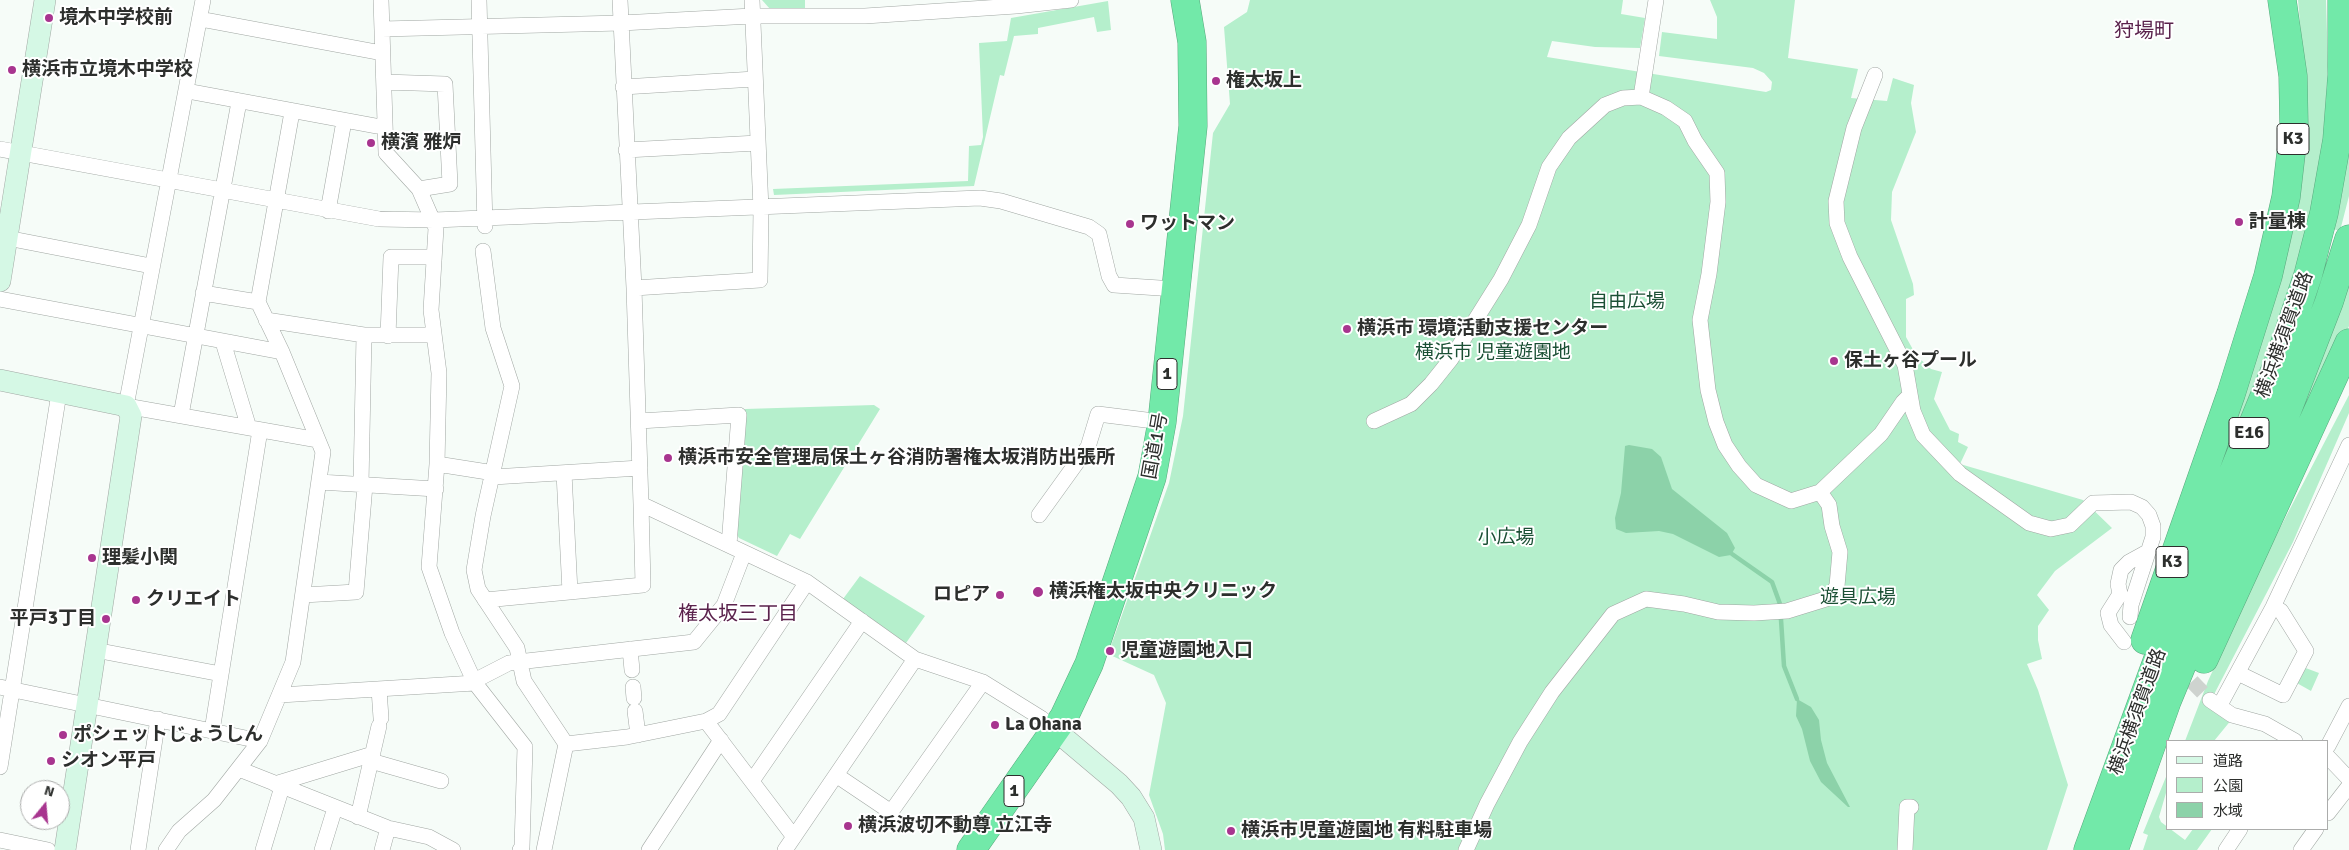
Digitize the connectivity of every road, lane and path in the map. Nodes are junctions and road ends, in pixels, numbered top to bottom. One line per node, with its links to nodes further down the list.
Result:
1 (45, 0): 30 (street)
2 (203, 0): 13 (street)
3 (381, 0): 16 (street)
4 (479, 0): 15 (street)
5 (620, 0): 14 (street)
6 (752, 0): 12 (street)
7 (1071, 0): 12 (street)
8 (1185, 0): 47 (highway, 国道1号 / 1)
9 (1656, 0): 23 (street)
10 (2282, 0): 154 (highway, K3)
11 (2342, 0): 155 (highway, 横浜横須賀道路 / E16)
12 (752, 16): 14 (street); 19 (street)
13 (200, 19): 17 (street); 22 (street)
14 (621, 23): 15 (street); 21 (street)
15 (480, 26): 16 (street); 39 (street)
16 (382, 29): 17 (street)
17 (382, 53): 20 (street)
18 (1875, 75): 62 (street)
19 (755, 79): 21 (street); 28 (street)
20 (384, 82): 27 (street); 32 (street)
21 (624, 87): 29 (street)
22 (186, 92): 24 (street); 31 (street)
23 (1641, 97): 66 (street); 79 (street)
24 (239, 102): 25 (street); 33 (street)
25 (292, 112): 26 (street); 34 (street)
26 (344, 121): 27 (street); 36 (street)
27 (380, 127): 32 (street)
28 (758, 143): 29 (street); 35 (street)
29 (626, 150): 37 (street)
30 (10, 151): 31 (street); 40 (street)
31 (169, 182): 33 (street); 44 (street)
32 (419, 189): 38 (street)
33 (222, 192): 34 (street); 48 (street)
34 (276, 201): 36 (street); 50 (street)
35 (760, 209): 37 (street); 46 (street); 47 (street)
36 (328, 211): 38 (street)
37 (629, 213): 39 (street); 46 (street)
38 (434, 220): 39 (street); 43 (street)
39 (485, 222)
40 (7, 238): 44 (street); 45 (street)
41 (2349, 240): 156 (highway, 横浜横須賀道路 / E16)
42 (483, 251): 74 (street)
43 (434, 257): 54 (street); 56 (street)
44 (152, 266): 52 (street)
45 (0, 280)
46 (634, 288): 65 (street)
47 (1175, 289): 67 (highway, 国道1号 / 1)
48 (203, 293): 50 (street); 55 (street)
49 (0, 299): 52 (street)
50 (258, 302): 51 (street)
51 (266, 320): 53 (street); 59 (street)
52 (140, 326): 55 (street); 63 (street)
53 (364, 335): 56 (street); 76 (street)
54 (434, 335): 56 (street); 71 (street)
55 (195, 336): 57 (street); 64 (street)
56 (388, 336)
57 (223, 342): 59 (street); 68 (street)
58 (2349, 343): 113 (highway)
59 (282, 352): 69 (street)
60 (0, 380): 61 (street)
61 (59, 393): 63 (street); 102 (street)
62 (1910, 395): 79 (street); 80 (street)
63 (126, 406): 64 (street); 95 (street)
64 (181, 415): 68 (street)
65 (639, 421): 72 (street); 83 (street)
66 (1374, 421)
67 (1162, 422): 82 (street); 109 (highway, 国道1号 / 1)
68 (255, 429): 69 (street); 99 (street)
69 (318, 440): 75 (street)
70 (2349, 445): 90 (street)
71 (437, 464): 74 (street); 77 (street)
72 (640, 468): 73 (street); 81 (street)
73 (564, 472): 74 (street); 87 (street)
74 (494, 475): 89 (street)
75 (319, 482): 76 (street); 88 (street)
76 (363, 484): 77 (street); 88 (street)
77 (436, 489): 100 (street)
78 (2104, 489): 80 (street)
79 (1820, 492): 152 (street)
80 (2093, 503): 84 (street)
81 (641, 504): 83 (street); 87 (street)
82 (1039, 515)
83 (729, 546): 85 (street)
84 (2149, 551): 91 (street); 93 (street)
85 (744, 552): 86 (street); 94 (street)
86 (808, 582): 92 (street); 108 (street)
87 (570, 592): 89 (street)
88 (303, 596): 104 (street)
89 (485, 600): 97 (street)
90 (2273, 607): 98 (street); 98 (street)
91 (2130, 616)
92 (862, 621): 96 (street); 126 (street)
93 (2124, 642)
94 (630, 649): 97 (street); 111 (street)
95 (95, 650): 99 (street); 105 (street)
96 (915, 659): 101 (street); 123 (street)
97 (520, 663): 100 (street); 116 (street)
98 (2238, 672): 114 (street)
99 (222, 674): 110 (street)
100 (474, 682): 103 (street); 138 (street)
101 (984, 682): 109 (street); 123 (street)
102 (6, 688): 105 (street); 121 (street)
103 (379, 689): 104 (street); 119 (street)
104 (280, 695): 115 (street)
105 (87, 704): 107 (street); 140 (street)
106 (2349, 706): 117 (street)
107 (158, 719): 110 (street); 141 (street)
108 (706, 721): 111 (street); 112 (street)
109 (1055, 730): 150 (highway, 国道1号 / 1); 151 (street)
110 (212, 731): 115 (street)
111 (638, 735): 116 (street)
112 (721, 740): 126 (street); 148 (street)
113 (2169, 740)
114 (2293, 740)
115 (260, 741): 122 (street)
116 (566, 744): 147 (street)
117 (2329, 744)
118 (2166, 747): 157 (highway)
119 (372, 758): 125 (street); 127 (street); 132 (street)
120 (2329, 758): 124 (street)
121 (0, 767)
122 (239, 770): 127 (street); 142 (street)
123 (836, 775): 136 (street)
124 (2349, 779)
125 (440, 781)
126 (752, 781): 136 (street)
127 (278, 785): 130 (street); 143 (street)
128 (2349, 786): 131 (street)
129 (1911, 807): 153 (street)
130 (335, 808): 132 (street); 144 (street)
131 (2329, 812)
132 (358, 817): 133 (street)
133 (388, 828): 145 (street); 146 (street)
134 (2239, 830): 158 (street)
135 (2315, 830): 159 (street)
136 (794, 837): 149 (street)
137 (0, 840): 139 (street)
138 (523, 849)
139 (48, 850)
140 (65, 850)
141 (138, 850)
142 (166, 850)
143 (264, 850)
144 (322, 850)
145 (382, 850)
146 (454, 850)
147 (544, 850)
148 (649, 850)
149 (785, 850)
150 (972, 850)
151 (1151, 850)
152 (1466, 850)
153 (1905, 850)
154 (2080, 850)
155 (2088, 850)
156 (2114, 850)
157 (2125, 850)
158 (2226, 850)
159 (2301, 850)

